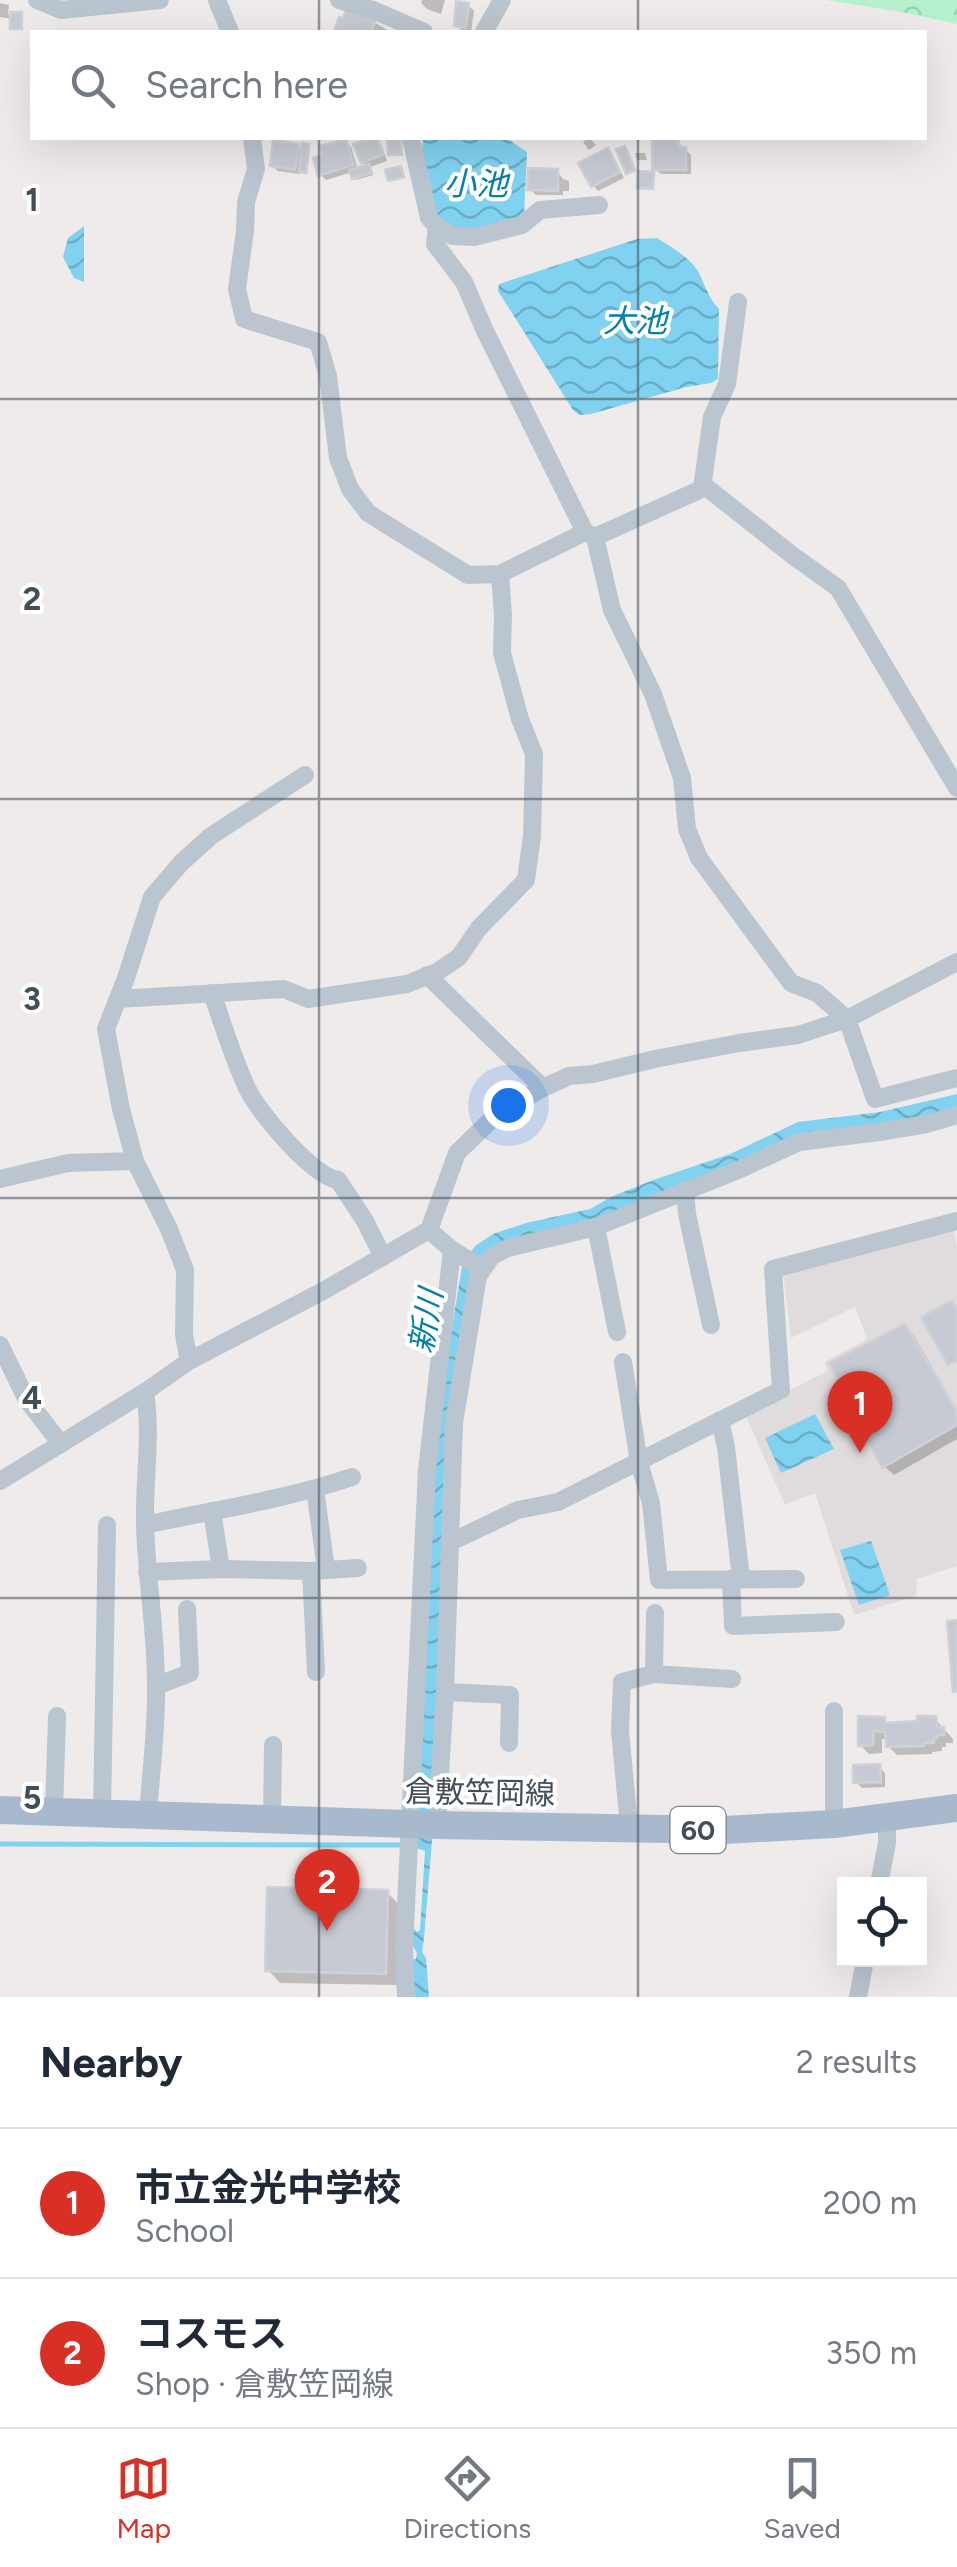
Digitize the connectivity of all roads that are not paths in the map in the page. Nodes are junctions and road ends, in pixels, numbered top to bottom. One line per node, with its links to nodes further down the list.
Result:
1 (37, 0): 2 (street)
2 (160, 0)
3 (217, 0): 7 (street)
4 (338, 0): 6 (street)
5 (502, 0): 8 (street)
6 (395, 27)
7 (229, 30)
8 (485, 30)
9 (252, 140): 16 (street)
10 (412, 140): 12 (street)
11 (599, 205): 12 (street)
12 (437, 226): 15 (street)
13 (738, 302): 14 (street)
14 (702, 488): 15 (street); 18 (street)
15 (590, 534): 16 (street); 23 (street)
16 (500, 574): 20 (street)
17 (305, 775): 22 (street)
18 (957, 788)
19 (957, 962): 23 (street)
20 (427, 975): 21 (street); 25 (street)
21 (212, 994): 22 (street); 36 (street)
22 (118, 1000): 29 (street)
23 (847, 1019): 25 (street); 26 (street)
24 (957, 1078): 26 (street)
25 (542, 1088): 34 (street)
26 (875, 1098): 28 (street)
27 (957, 1115): 28 (street)
28 (879, 1132): 31 (street)
29 (135, 1161): 30 (street); 41 (street)
30 (0, 1179)
31 (685, 1190): 33 (street); 38 (street)
32 (957, 1221): 44 (street)
33 (596, 1226): 37 (street); 39 (street)
34 (430, 1230): 35 (street); 36 (street)
35 (452, 1250): 37 (street); 79 (street)
36 (383, 1257): 41 (street)
37 (482, 1268): 53 (street)
38 (711, 1325)
39 (618, 1332)
40 (0, 1345): 45 (street)
41 (189, 1362): 43 (street)
42 (624, 1362): 46 (street)
43 (145, 1392): 45 (street); 51 (street)
44 (720, 1420): 46 (street); 58 (street)
45 (61, 1444): 48 (street)
46 (639, 1462): 53 (street); 58 (street)
47 (352, 1477): 49 (street)
48 (0, 1482)
49 (315, 1490): 50 (street); 56 (street)
50 (212, 1511): 51 (street); 55 (street)
51 (145, 1525): 57 (street)
52 (107, 1526): 74 (street)
53 (451, 1542): 67 (street)
54 (358, 1568): 56 (street)
55 (220, 1569): 56 (street); 57 (street)
56 (318, 1570): 63 (street)
57 (146, 1572): 66 (street)
58 (736, 1579): 59 (street); 62 (street)
59 (796, 1579)
60 (187, 1610): 66 (street)
61 (656, 1613): 64 (street)
62 (836, 1622)
63 (316, 1672)
64 (654, 1674): 65 (street); 81 (street)
65 (732, 1679)
66 (156, 1686): 76 (street)
67 (445, 1692): 70 (street); 79 (street)
68 (834, 1711): 80 (street)
69 (57, 1716): 75 (street)
70 (509, 1744)
71 (273, 1745): 78 (street)
72 (957, 1808): 77 (main road, 倉敷笠岡線 / 60)
73 (0, 1810): 75 (main road, 倉敷笠岡線 / 60)
74 (102, 1812): 75 (main road, 倉敷笠岡線 / 60); 76 (main road, 倉敷笠岡線 / 60)
75 (54, 1813)
76 (148, 1814): 78 (main road, 倉敷笠岡線 / 60)
77 (887, 1817): 80 (main road, 倉敷笠岡線 / 60); 82 (street)
78 (272, 1820): 79 (main road, 倉敷笠岡線 / 60)
79 (423, 1824): 81 (main road, 倉敷笠岡線 / 60); 84 (street)
80 (834, 1824): 81 (main road, 倉敷笠岡線 / 60)
81 (629, 1828)
82 (881, 1877)
83 (864, 1967): 85 (street)
84 (406, 1997)
85 (858, 1997)

